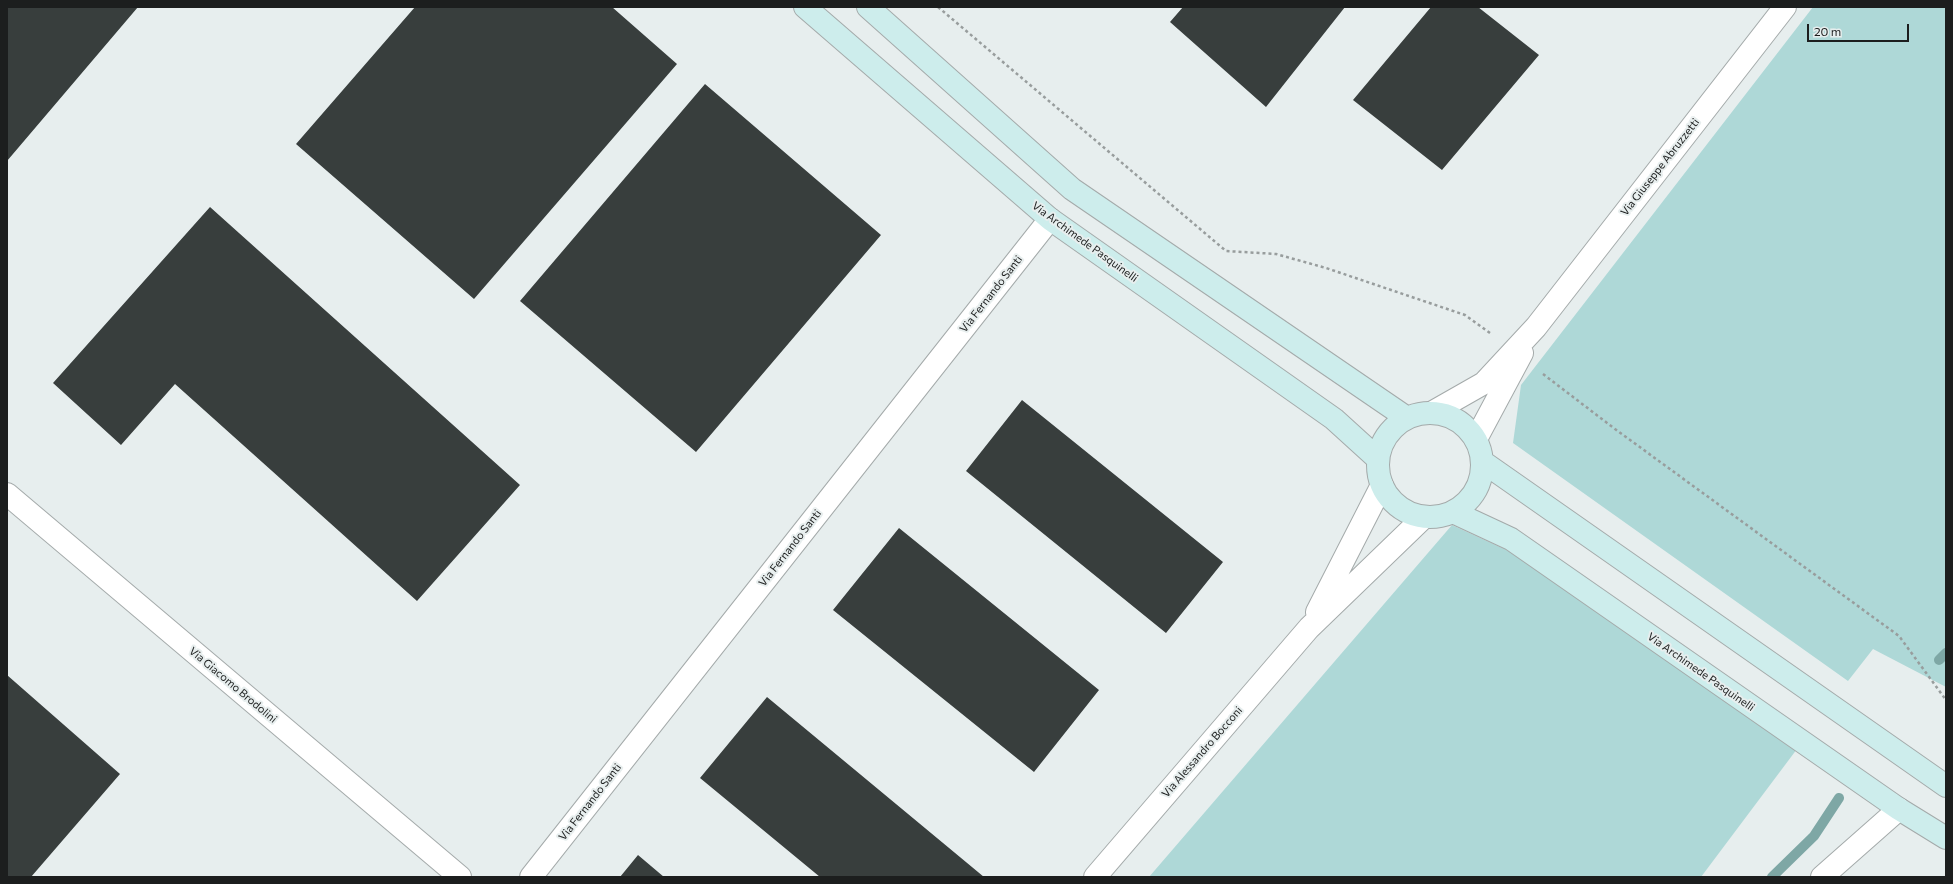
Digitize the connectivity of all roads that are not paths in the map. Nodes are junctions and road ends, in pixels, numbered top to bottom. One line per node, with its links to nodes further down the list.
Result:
1 (806, 7): 4 (main road, Via Archimede Pasquinelli)
2 (868, 7): 7 (main road)
3 (1785, 7): 5 (street, Via Giuseppe Abruzzetti)
4 (1050, 219): 9 (main road, Via Archimede Pasquinelli); 20 (street, Via Fernando Santi)
5 (1517, 354): 6 (street, Via Giuseppe Abruzzetti); 8 (street, Via Giuseppe Abruzzetti)
6 (1433, 412): 7 (main road); 8 (main road)
7 (1407, 418): 9 (main road)
8 (1476, 439): 10 (main road)
9 (1378, 459): 11 (main road)
10 (1483, 462): 13 (main road); 16 (main road)
11 (1382, 485): 14 (main road); 15 (street, Via Alessandro Bocconi)
12 (7, 494): 19 (street, Via Giacomo Brodolini)
13 (1453, 512): 14 (main road); 17 (main road, Via Archimede Pasquinelli)
14 (1424, 517): 15 (street, Via Alessandro Bocconi)
15 (1309, 628): 21 (street, Via Alessandro Bocconi)
16 (1946, 786)
17 (1899, 808): 18 (main road, Via Archimede Pasquinelli); 22 (street)
18 (1946, 838)
19 (460, 877)
20 (531, 877)
21 (1095, 877)
22 (1822, 877)

